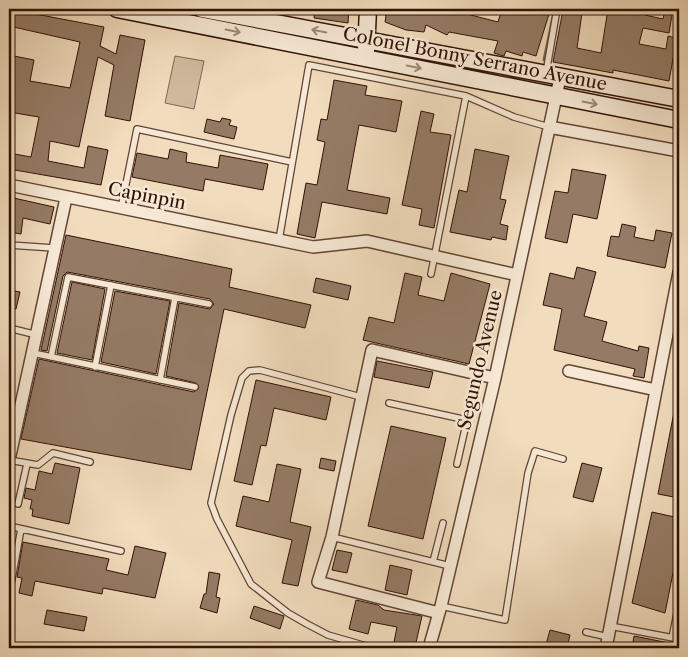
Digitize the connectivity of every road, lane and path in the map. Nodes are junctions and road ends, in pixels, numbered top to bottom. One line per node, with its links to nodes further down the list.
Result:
1 (117, 9): 4 (main road, Colonel Bonny Serrano Avenue)
2 (368, 9): 5 (main road)
3 (557, 9): 7 (lane)
4 (201, 14): 5 (main road, Colonel Bonny Serrano Avenue, one-way to 4); 6 (main road, Colonel Bonny Serrano Avenue, one-way to 6)
5 (367, 40): 6 (main road); 7 (main road, Colonel Bonny Serrano Avenue)
6 (366, 57): 9 (main road, Colonel Bonny Serrano Avenue, one-way to 9)
7 (553, 77): 9 (street, Segundo Avenue); 10 (main road, Colonel Bonny Serrano Avenue)
8 (466, 96): 12 (lane); 14 (lane); 21 (lane)
9 (555, 96): 11 (main road, Colonel Bonny Serrano Avenue, one-way to 11); 12 (street, Segundo Avenue)
10 (679, 100)
11 (679, 120)
12 (549, 127): 13 (street); 24 (street, Segundo Avenue)
13 (679, 151)
14 (292, 162): 17 (lane); 18 (lane)
15 (9, 185): 16 (street, Capinpin)
16 (66, 198): 17 (street, Capinpin); 20 (street)
17 (121, 209): 18 (street, Capinpin)
18 (279, 240): 21 (street, Capinpin)
19 (9, 245): 20 (lane)
20 (54, 248): 29 (street)
21 (435, 255): 23 (lane); 24 (street, Capinpin)
22 (679, 272): 37 (street)
23 (431, 274)
24 (517, 275): 34 (street, Segundo Avenue)
25 (112, 285): 26 (lane); 31 (lane); 32 (lane)
26 (175, 298): 27 (lane); 35 (lane)
27 (209, 304)
28 (9, 328): 29 (lane)
29 (37, 335): 30 (street)
30 (33, 354): 31 (lane); 41 (street)
31 (51, 357): 32 (lane)
32 (95, 367): 35 (lane)
33 (569, 371): 37 (street)
34 (495, 378): 38 (street); 52 (street, Segundo Avenue)
35 (160, 380): 36 (lane)
36 (195, 387)
37 (656, 390): 57 (street)
38 (361, 397): 49 (street); 59 (lane)
39 (389, 403): 44 (lane)
40 (563, 459): 55 (lane)
41 (9, 460): 43 (lane)
42 (90, 462): 43 (lane)
43 (27, 464): 45 (lane)
44 (458, 464)
45 (18, 504)
46 (443, 523): 51 (lane)
47 (9, 526): 48 (lane)
48 (21, 529): 50 (lane); 53 (lane)
49 (332, 537): 51 (lane); 55 (street)
50 (120, 551)
51 (433, 562): 52 (lane)
52 (450, 566): 55 (street, Segundo Avenue)
53 (9, 595)
54 (679, 603): 58 (lane)
55 (440, 610): 60 (street, Segundo Avenue)
56 (586, 632): 57 (lane)
57 (608, 637): 58 (lane)
58 (676, 638)
59 (373, 648)
60 (429, 648)

